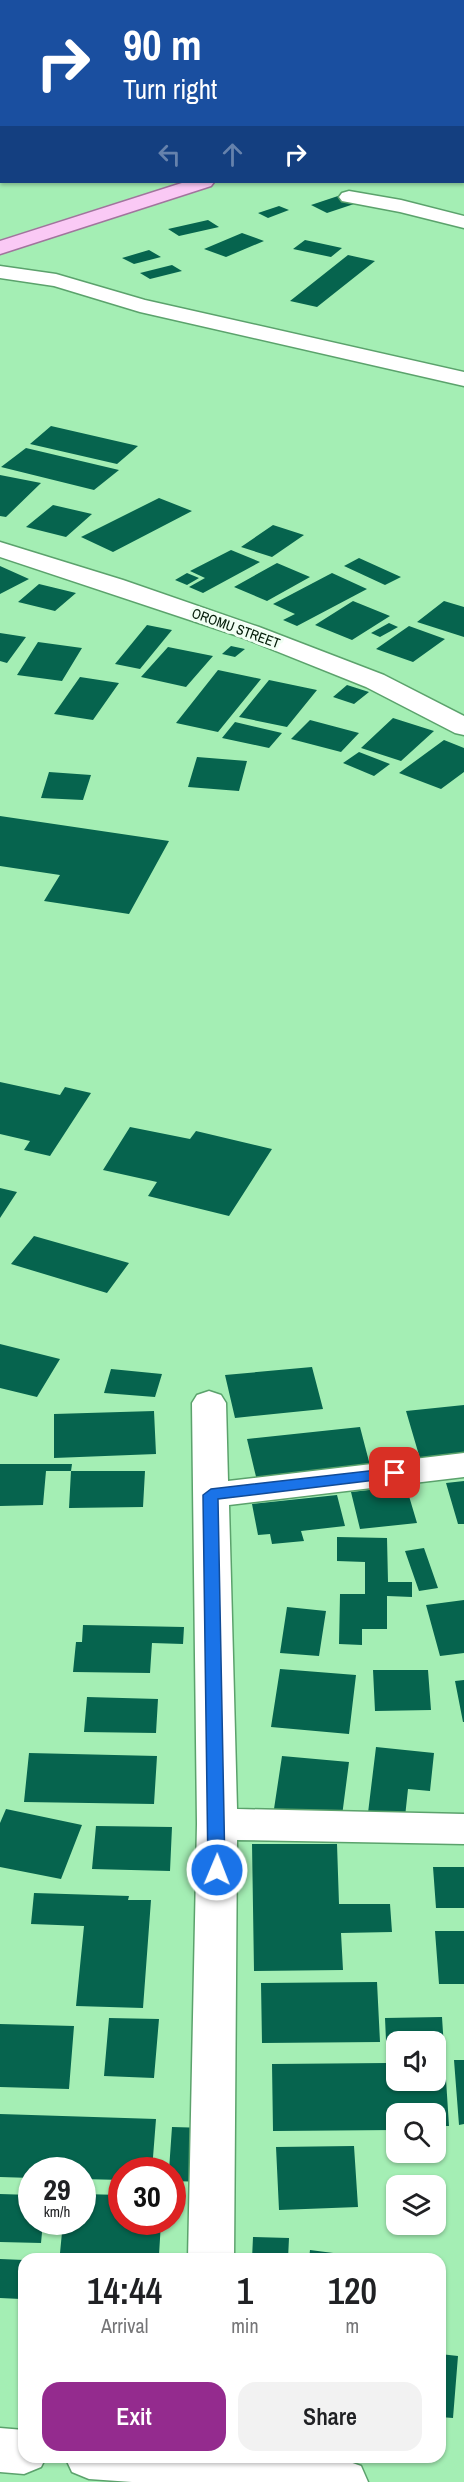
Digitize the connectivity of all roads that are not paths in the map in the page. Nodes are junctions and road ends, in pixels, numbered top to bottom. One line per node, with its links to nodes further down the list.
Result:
1 (196, 183): 4 (main road)
2 (349, 197): 3 (street)
3 (464, 222)
4 (0, 248)
5 (0, 272): 6 (street)
6 (464, 379)
7 (0, 549): 8 (street, OROMU STREET)
8 (464, 727)
9 (209, 1403): 11 (street)
10 (464, 1465): 11 (street)
11 (211, 1495): 12 (street)
12 (218, 1824): 13 (street); 14 (street)
13 (464, 1829)
14 (211, 2253)
15 (0, 2450): 16 (street)
16 (18, 2452)
17 (154, 2463): 18 (street)
18 (208, 2468): 19 (street)
19 (344, 2482)

